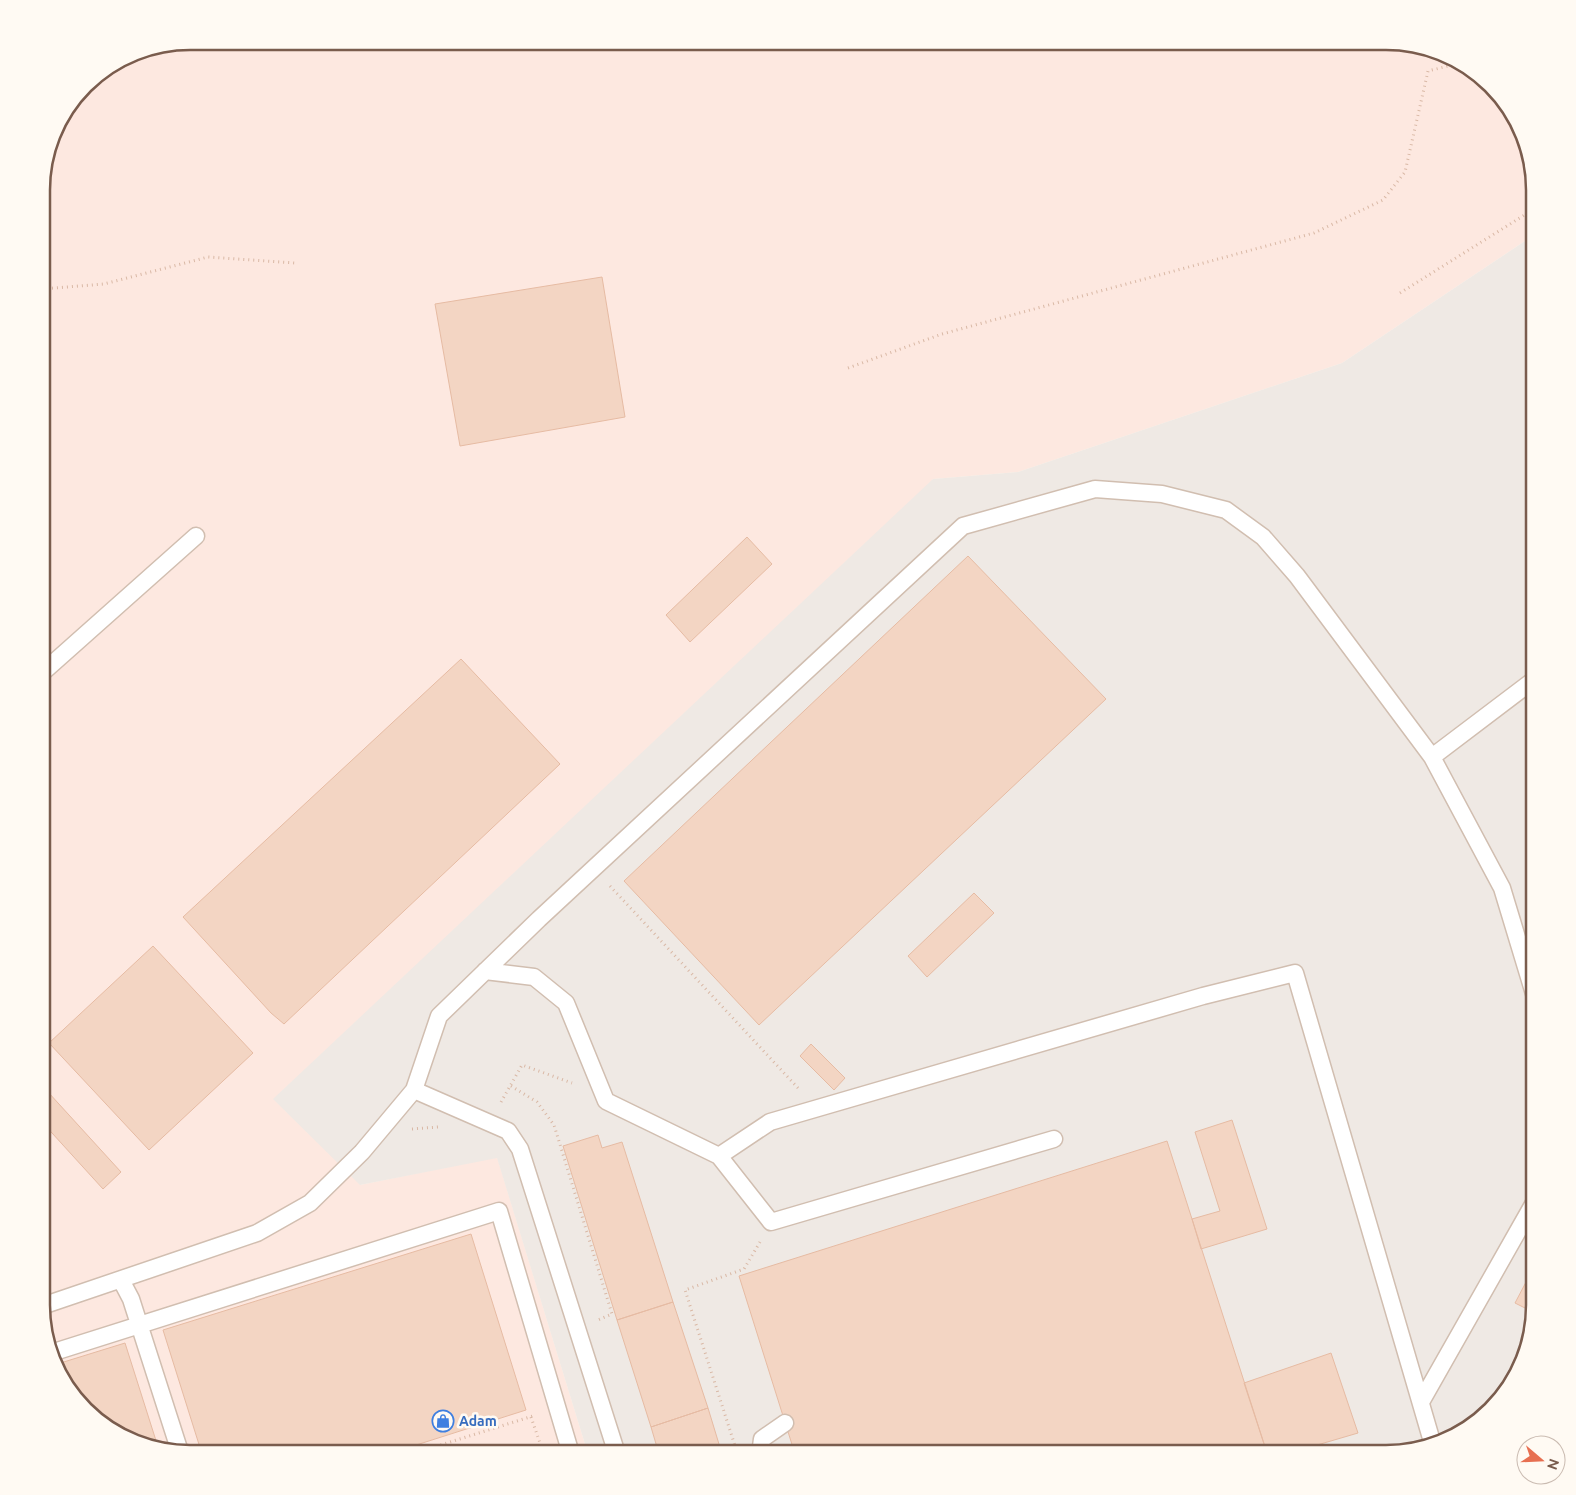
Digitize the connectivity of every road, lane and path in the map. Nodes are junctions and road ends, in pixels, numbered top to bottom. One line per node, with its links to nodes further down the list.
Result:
1 (1450, 65): 6 (path)
2 (1526, 214): 5 (path)
3 (295, 263): 4 (path)
4 (50, 288)
5 (1400, 293)
6 (848, 368)
7 (196, 536): 8 (lane)
8 (50, 665)
9 (1526, 686): 10 (lane)
10 (1432, 757): 11 (lane); 12 (lane)
11 (594, 868): 13 (lane); 16 (path)
12 (1526, 967)
13 (485, 971): 15 (lane); 18 (lane)
14 (511, 1086): 23 (path)
15 (414, 1090): 21 (lane); 35 (lane)
16 (817, 1109): 18 (lane); 26 (lane)
17 (1054, 1139): 20 (lane)
18 (719, 1156): 20 (lane)
19 (1526, 1217): 26 (lane)
20 (771, 1222): 36 (path)
21 (121, 1280): 22 (lane); 24 (lane)
22 (50, 1303)
23 (594, 1322)
24 (138, 1326): 25 (lane); 27 (lane); 31 (lane)
25 (58, 1351)
26 (1422, 1402): 30 (lane)
27 (558, 1408): 28 (path); 34 (lane)
28 (531, 1417): 32 (path); 33 (path)
29 (785, 1422): 37 (lane)
30 (1431, 1437)
31 (177, 1444)
32 (441, 1445)
33 (541, 1445)
34 (565, 1445)
35 (614, 1445)
36 (734, 1445)
37 (761, 1445)

